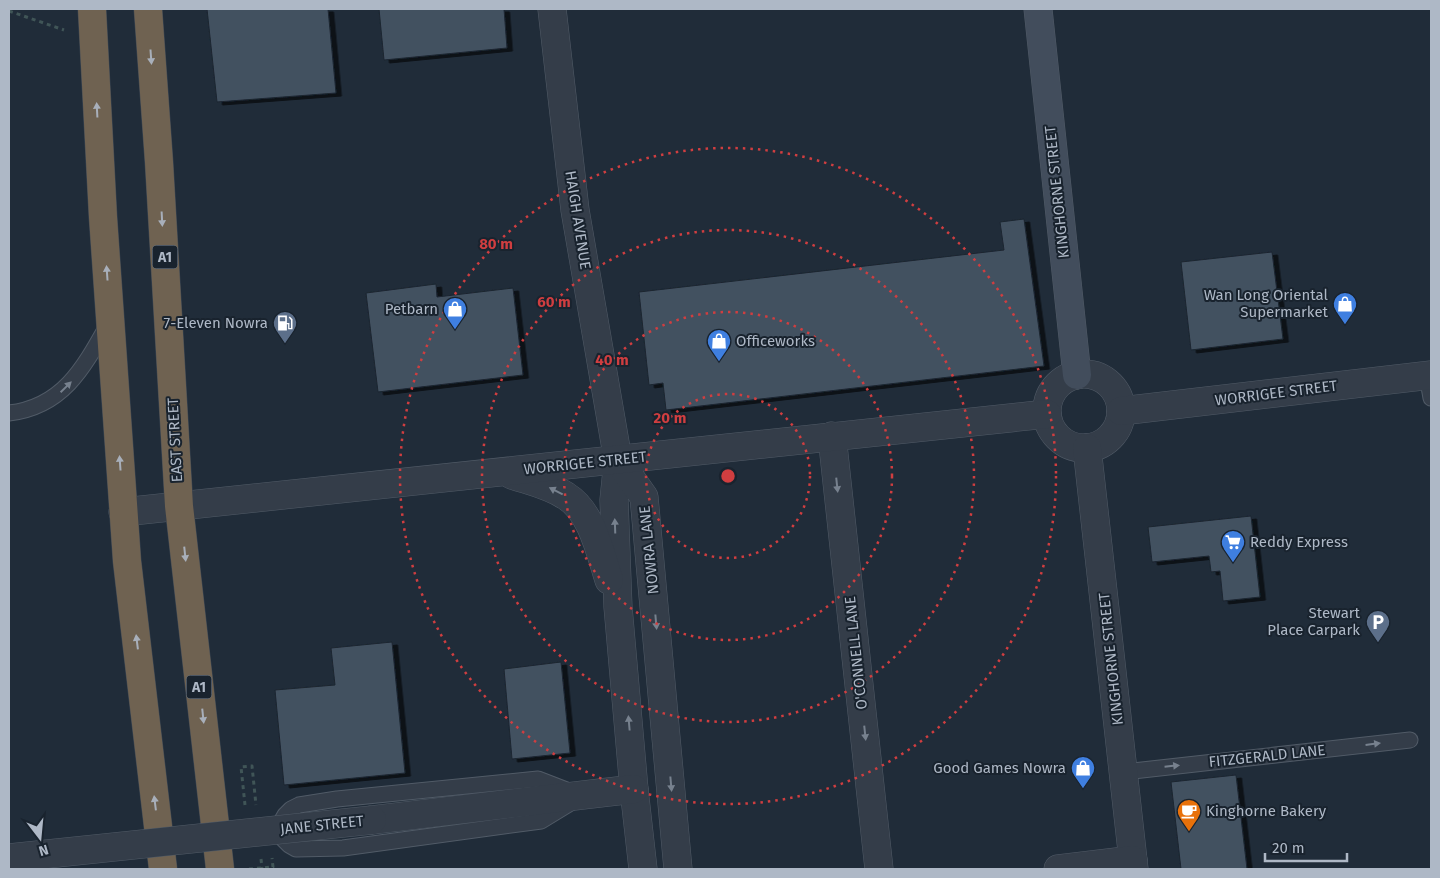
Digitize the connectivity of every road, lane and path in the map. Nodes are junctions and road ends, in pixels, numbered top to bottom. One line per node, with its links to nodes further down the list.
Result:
1 (92, 9): 7 (highway, one-way to 1)
2 (148, 9): 17 (highway, EAST STREET / A1, one-way to 17)
3 (552, 9): 15 (street, HAIGH AVENUE)
4 (1038, 9): 8 (street, KINGHORNE STREET)
5 (9, 11): 6 (path)
6 (64, 30)
7 (110, 321): 11 (lane, one-way to 7); 18 (highway, one-way to 7)
8 (1077, 375): 10 (street); 12 (street)
9 (1430, 383): 10 (street, WORRIGEE STREET)
10 (1121, 411): 14 (street)
11 (9, 414)
12 (1047, 414): 13 (street, WORRIGEE STREET); 14 (street)
13 (832, 436): 15 (street, WORRIGEE STREET); 31 (street, O'CONNELL LANE, one-way to 31)
14 (1087, 448): 22 (street, KINGHORNE STREET)
15 (618, 460): 16 (street, WORRIGEE STREET); 19 (street, NOWRA LANE, one-way to 15); 20 (street, NOWRA LANE, one-way to 20)
16 (501, 472): 17 (street, WORRIGEE STREET); 19 (street, NOWRA LANE, one-way to 16)
17 (179, 506): 18 (street, WORRIGEE STREET); 29 (highway, EAST STREET / A1, one-way to 29)
18 (123, 512): 28 (highway, one-way to 18)
19 (618, 607): 23 (street, NOWRA LANE, one-way to 19)
20 (664, 706): 23 (street, NOWRA LANE); 26 (street, NOWRA LANE, one-way to 26)
21 (1410, 740): 22 (lane, FITZGERALD LANE, one-way to 21)
22 (1124, 772): 27 (street, KINGHORNE STREET)
23 (634, 789): 24 (street, JANE STREET); 26 (street, NOWRA LANE); 30 (street, NOWRA LANE)
24 (582, 796): 24 (lane); 25 (street, JANE STREET, bridge)
25 (9, 858)
26 (678, 863)
27 (1134, 865): 32 (street)
28 (163, 869)
29 (220, 869)
30 (643, 869)
31 (879, 869)
32 (1058, 869)

